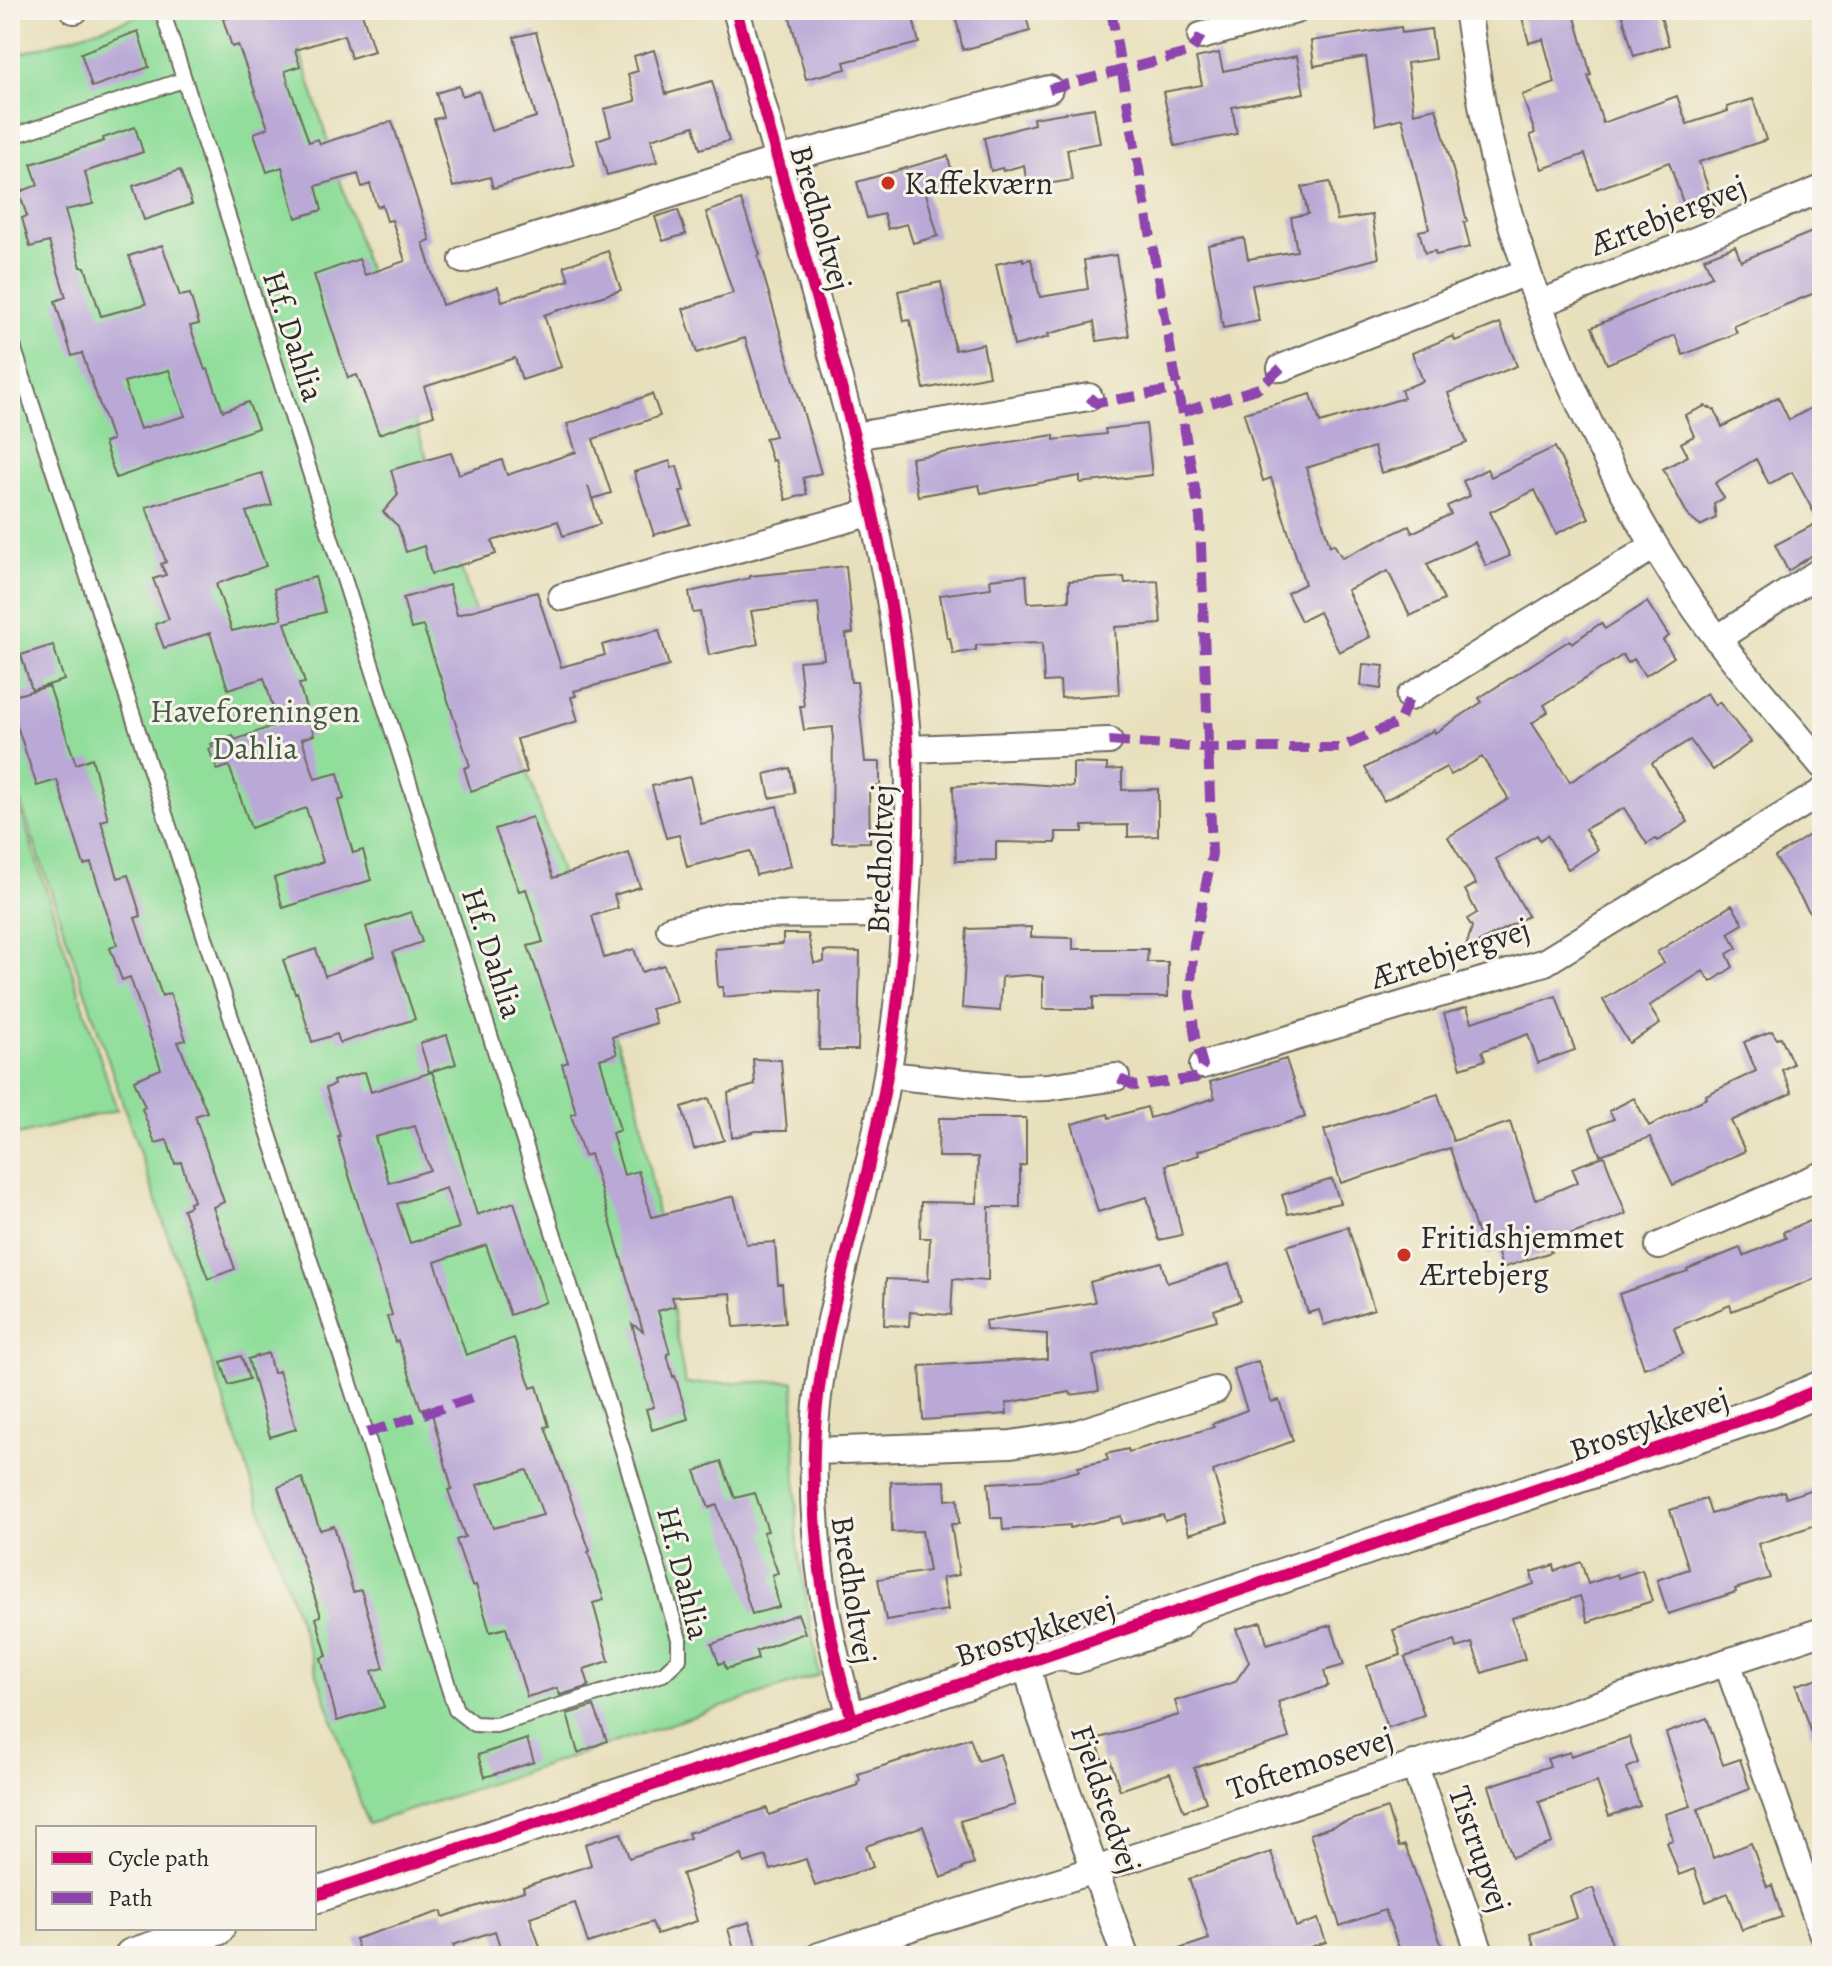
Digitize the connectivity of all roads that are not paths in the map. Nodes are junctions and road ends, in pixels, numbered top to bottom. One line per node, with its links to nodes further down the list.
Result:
1 (162, 10): 6 (lane, Hf. Dahlia)
2 (736, 10): 9 (street, Bredholtvej)
3 (1296, 10): 5 (street)
4 (1467, 10): 12 (street)
5 (1201, 36)
6 (183, 80): 8 (lane); 14 (lane, Hf. Dahlia)
7 (1049, 89): 9 (street, Bredholtvej)
8 (10, 137)
9 (778, 160): 11 (street, Bredholtvej); 17 (street, Bredholtvej)
10 (1822, 189): 13 (street, Ærtebjergvej)
11 (463, 260)
12 (1527, 272): 13 (street); 15 (street)
13 (1539, 304): 19 (street)
14 (10, 337)
15 (1281, 368)
16 (1089, 397): 17 (street)
17 (855, 436): 18 (street, Bredholtvej)
18 (873, 512): 21 (street); 25 (street, Bredholtvej)
19 (1654, 546): 22 (street); 23 (street)
20 (1822, 570): 22 (street)
21 (562, 597)
22 (1717, 639): 26 (street)
23 (1410, 697)
24 (1109, 741): 25 (street, Bredholtvej)
25 (910, 749): 28 (street, Bredholtvej)
26 (1822, 765)
27 (1822, 792): 30 (street, Ærtebjergvej)
28 (905, 914): 29 (street, Bredholtvej); 31 (street, Bredholtvej)
29 (670, 929)
30 (1203, 1065)
31 (887, 1075): 32 (street); 39 (street, Bredholtvej)
32 (1116, 1077)
33 (1822, 1175): 34 (street)
34 (1659, 1246)
35 (1822, 1388): 38 (street, Brostykkevej)
36 (1215, 1390): 39 (street)
37 (1822, 1398): 38 (street, Brostykkevej)
38 (1771, 1410): 41 (street, Brostykkevej)
39 (814, 1451): 43 (street, Bredholtvej)
40 (1822, 1631): 42 (street, Toftemosevej)
41 (1032, 1661): 43 (street, Brostykkevej); 45 (street, Fjeldstedvej)
42 (1727, 1662): 44 (street, Toftemosevej); 48 (street)
43 (852, 1719): 46 (street, Brostykkevej)
44 (1414, 1764): 45 (street, Toftemosevej); 52 (street, Tistrupvej)
45 (1095, 1870): 50 (street, Toftemosevej); 51 (street, Fjeldstedvej)
46 (316, 1895)
47 (211, 1930): 49 (street)
48 (1822, 1932)
49 (132, 1956)
50 (819, 1956)
51 (1125, 1956)
52 (1481, 1956)

